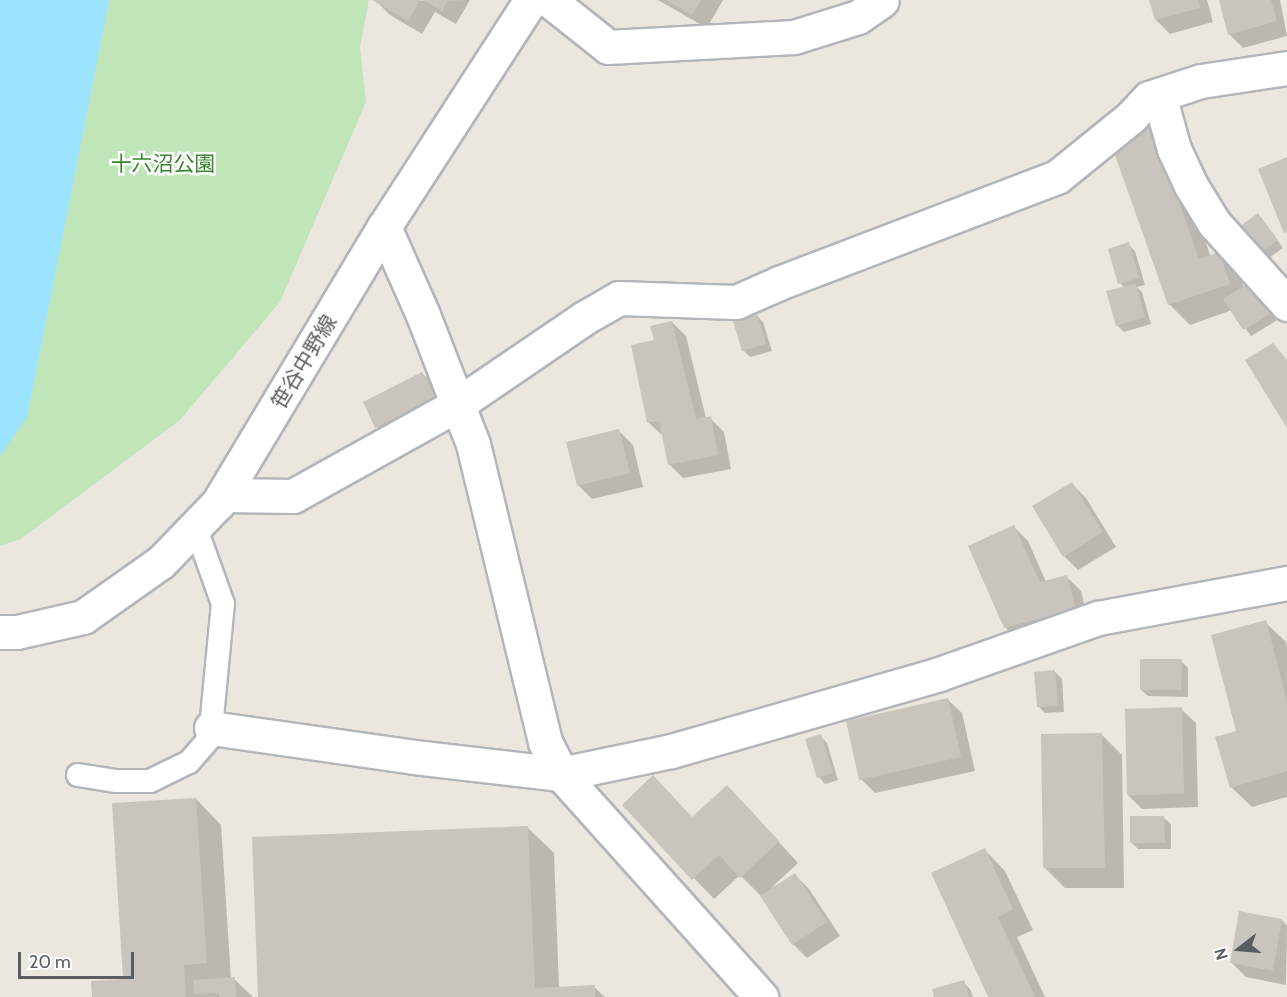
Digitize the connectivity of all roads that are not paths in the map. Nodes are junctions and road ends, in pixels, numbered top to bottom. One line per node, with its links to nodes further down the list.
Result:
1 (531, 0): 6 (street, 笹谷中野線)
2 (549, 0): 3 (street)
3 (882, 0)
4 (1287, 68): 5 (street)
5 (1159, 95): 7 (street); 8 (street)
6 (384, 227): 8 (street); 9 (street, 笹谷中野線)
7 (1287, 304)
8 (458, 404): 9 (street); 14 (street)
9 (223, 495): 10 (street, 笹谷中野線)
10 (195, 526): 12 (street, 笹谷中野線); 13 (lane)
11 (1287, 583): 14 (street)
12 (0, 632)
13 (211, 728): 14 (street); 15 (lane)
14 (561, 774): 16 (street)
15 (78, 775)
16 (761, 997)

